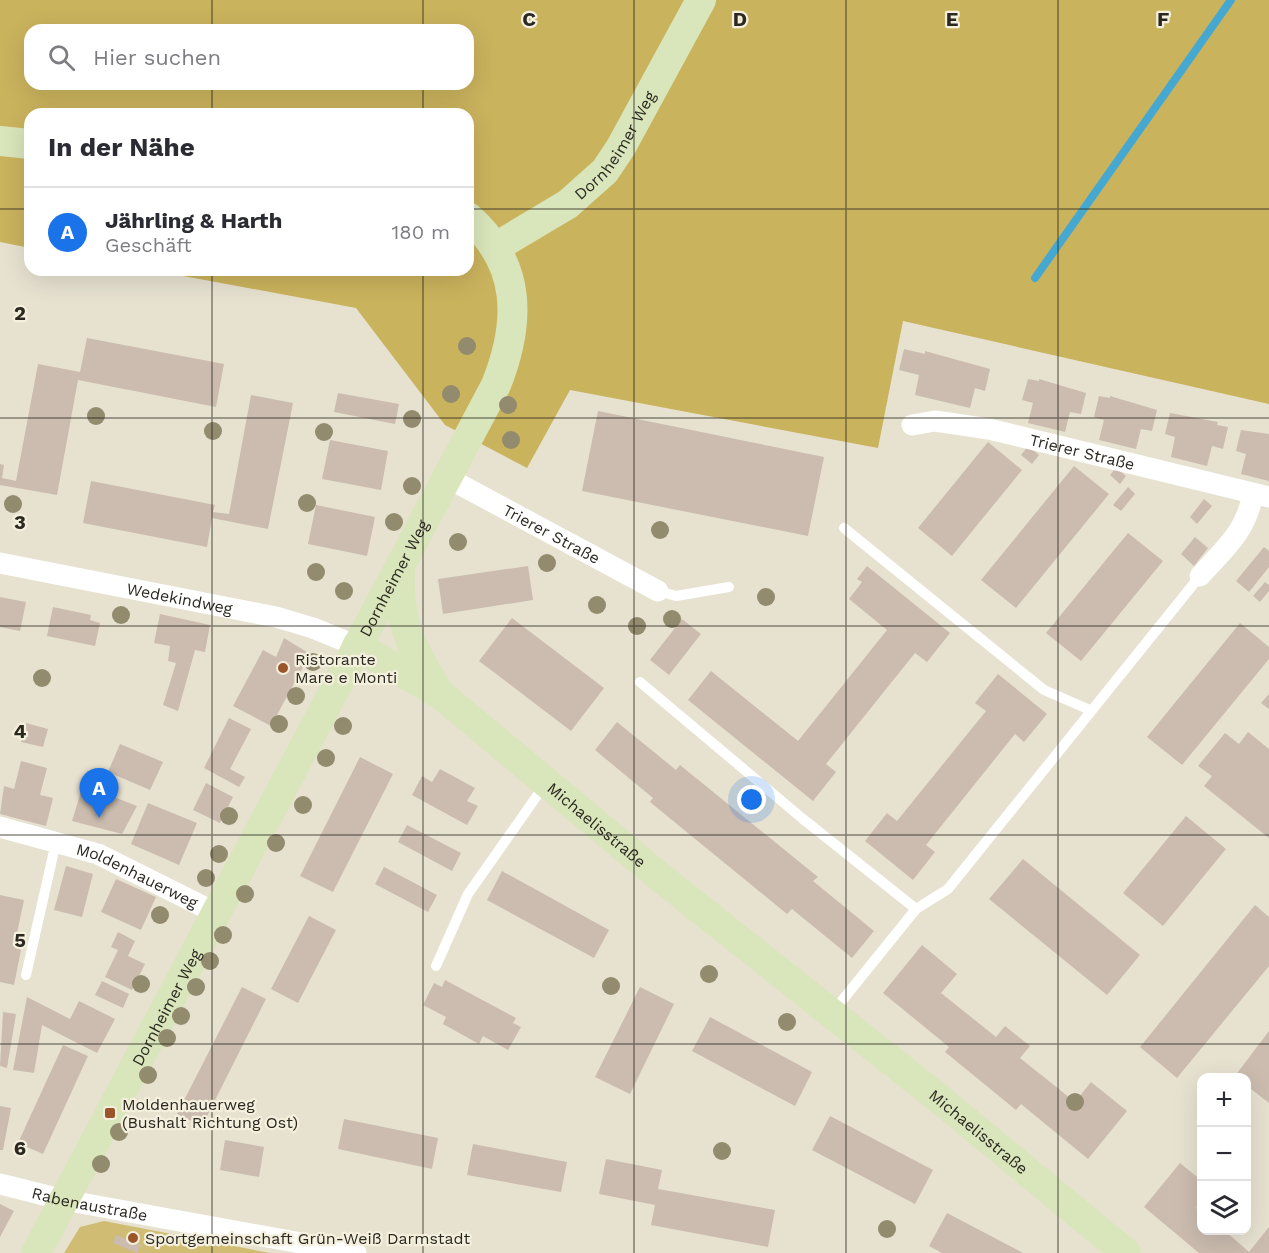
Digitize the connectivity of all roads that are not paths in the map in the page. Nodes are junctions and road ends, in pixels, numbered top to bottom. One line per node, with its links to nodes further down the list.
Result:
1 (701, 0): 5 (street, Dornheimer Weg)
2 (0, 141): 3 (street)
3 (24, 143)
4 (474, 223): 5 (street)
5 (496, 247): 7 (street, Dornheimer Weg)
6 (912, 425): 8 (street, Trierer Straße)
7 (446, 477): 10 (street, Dornheimer Weg); 14 (street, Trierer Straße)
8 (1261, 495): 12 (street, Trierer Straße)
9 (844, 528): 18 (lane)
10 (400, 562): 15 (street, Dornheimer Weg); 17 (street)
11 (0, 563): 15 (street, Wedekindweg)
12 (1200, 576): 18 (lane, Trierer Straße)
13 (729, 587): 14 (lane)
14 (658, 591)
15 (357, 646): 17 (street, Michaelisstraße); 23 (street, Dornheimer Weg)
16 (640, 682): 22 (lane)
17 (440, 694): 19 (street, Michaelisstraße)
18 (1090, 710): 22 (lane)
19 (546, 783): 24 (lane); 26 (street, Michaelisstraße)
20 (0, 827): 21 (street, Moldenhauerweg)
21 (56, 842): 23 (street, Moldenhauerweg); 25 (lane, Moldenhauerweg)
22 (916, 909): 26 (lane)
23 (216, 913): 28 (street, Dornheimer Weg)
24 (436, 966)
25 (26, 975)
26 (831, 1013): 31 (street, Michaelisstraße)
27 (0, 1184): 28 (street, Rabenaustraße)
28 (64, 1200): 29 (street, Dornheimer Weg); 30 (street, Rabenaustraße)
29 (36, 1253)
30 (356, 1253)
31 (1126, 1253)

